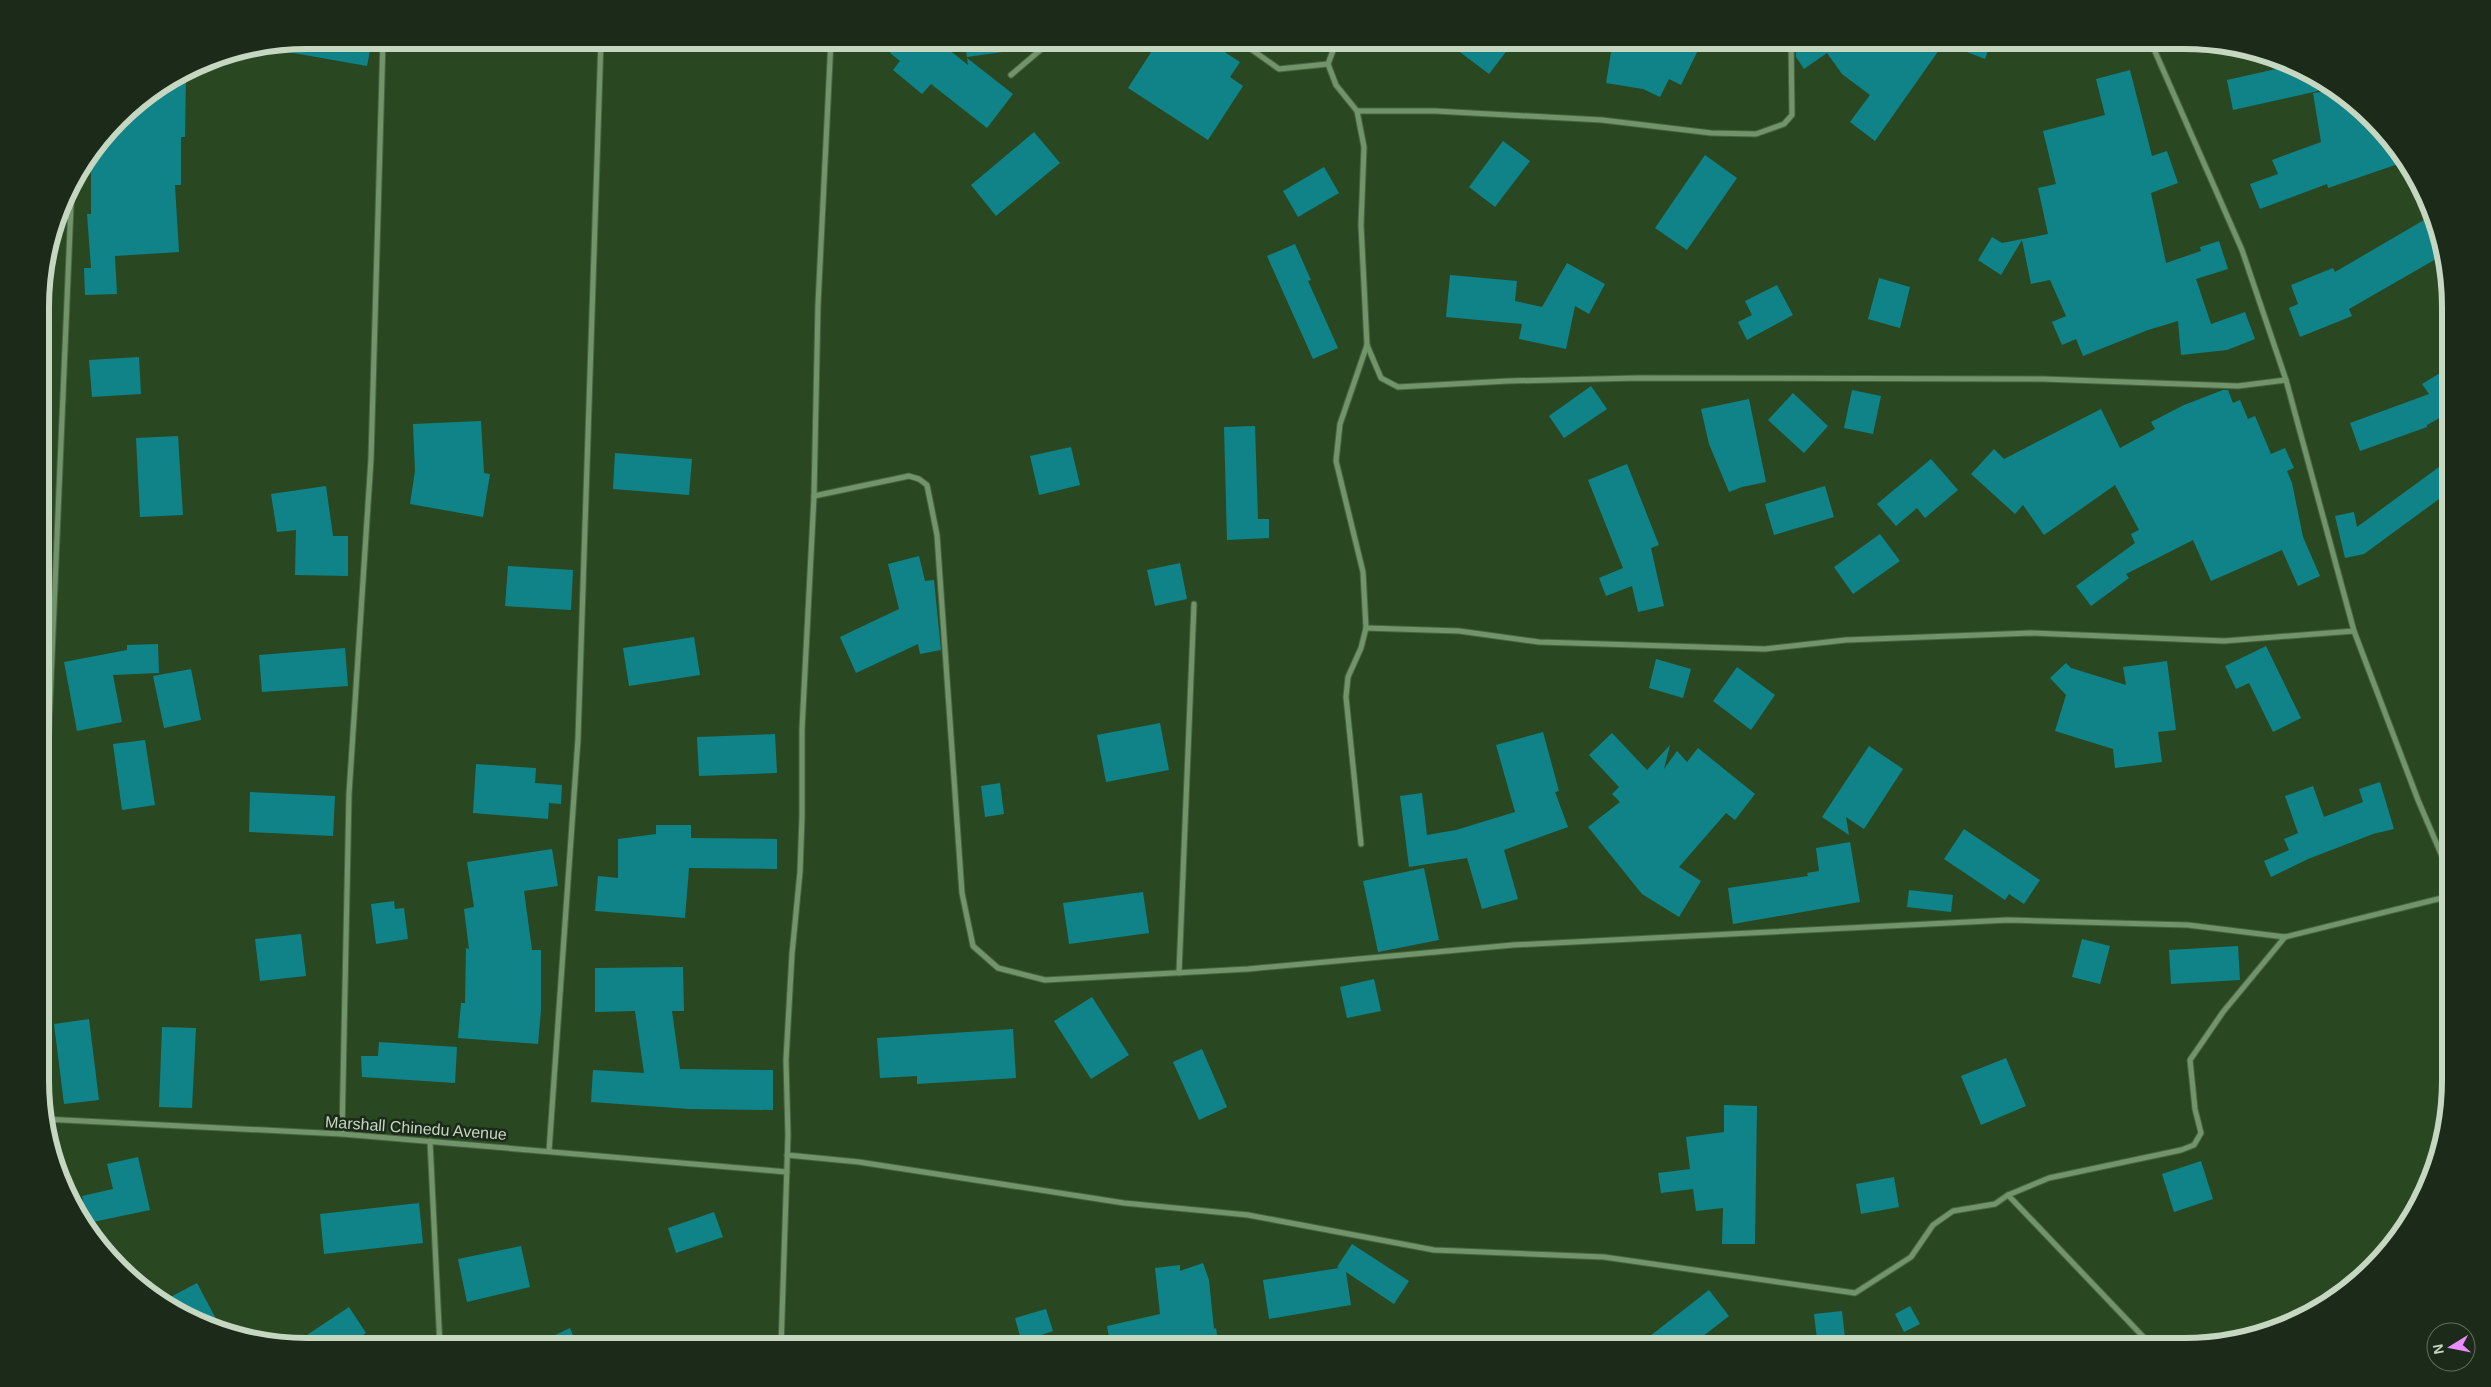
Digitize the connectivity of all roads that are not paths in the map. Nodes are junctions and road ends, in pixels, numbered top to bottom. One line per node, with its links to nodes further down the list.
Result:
1 (383, 49): 26 (street)
2 (600, 49): 28 (street)
3 (831, 49): 15 (street)
4 (1041, 49): 10 (street)
5 (1251, 49): 9 (street)
6 (1334, 49): 9 (street)
7 (1791, 49): 11 (street)
8 (2154, 49): 14 (street)
9 (1328, 64): 11 (street)
10 (1011, 75)
11 (1357, 111): 13 (street)
12 (71, 201): 19 (street)
13 (1367, 345): 14 (street); 17 (street)
14 (2286, 380): 18 (street)
15 (814, 496): 24 (street); 29 (street)
16 (1194, 604): 24 (street)
17 (1366, 628): 18 (street); 20 (street)
18 (2354, 631): 21 (street)
19 (49, 727)
20 (1361, 844)
21 (2442, 856)
22 (2442, 898): 23 (street)
23 (2286, 937): 24 (street); 31 (street)
24 (1179, 973)
25 (52, 1119): 26 (street, Marshall Chinedu Avenue)
26 (342, 1134): 27 (street, Marshall Chinedu Avenue)
27 (430, 1141): 28 (street, Marshall Chinedu Avenue); 32 (street)
28 (549, 1151): 30 (street, Marshall Chinedu Avenue)
29 (787, 1155): 30 (street); 31 (street)
30 (787, 1172): 33 (street)
31 (2008, 1195): 34 (street)
32 (440, 1338)
33 (780, 1338)
34 (2144, 1338)

